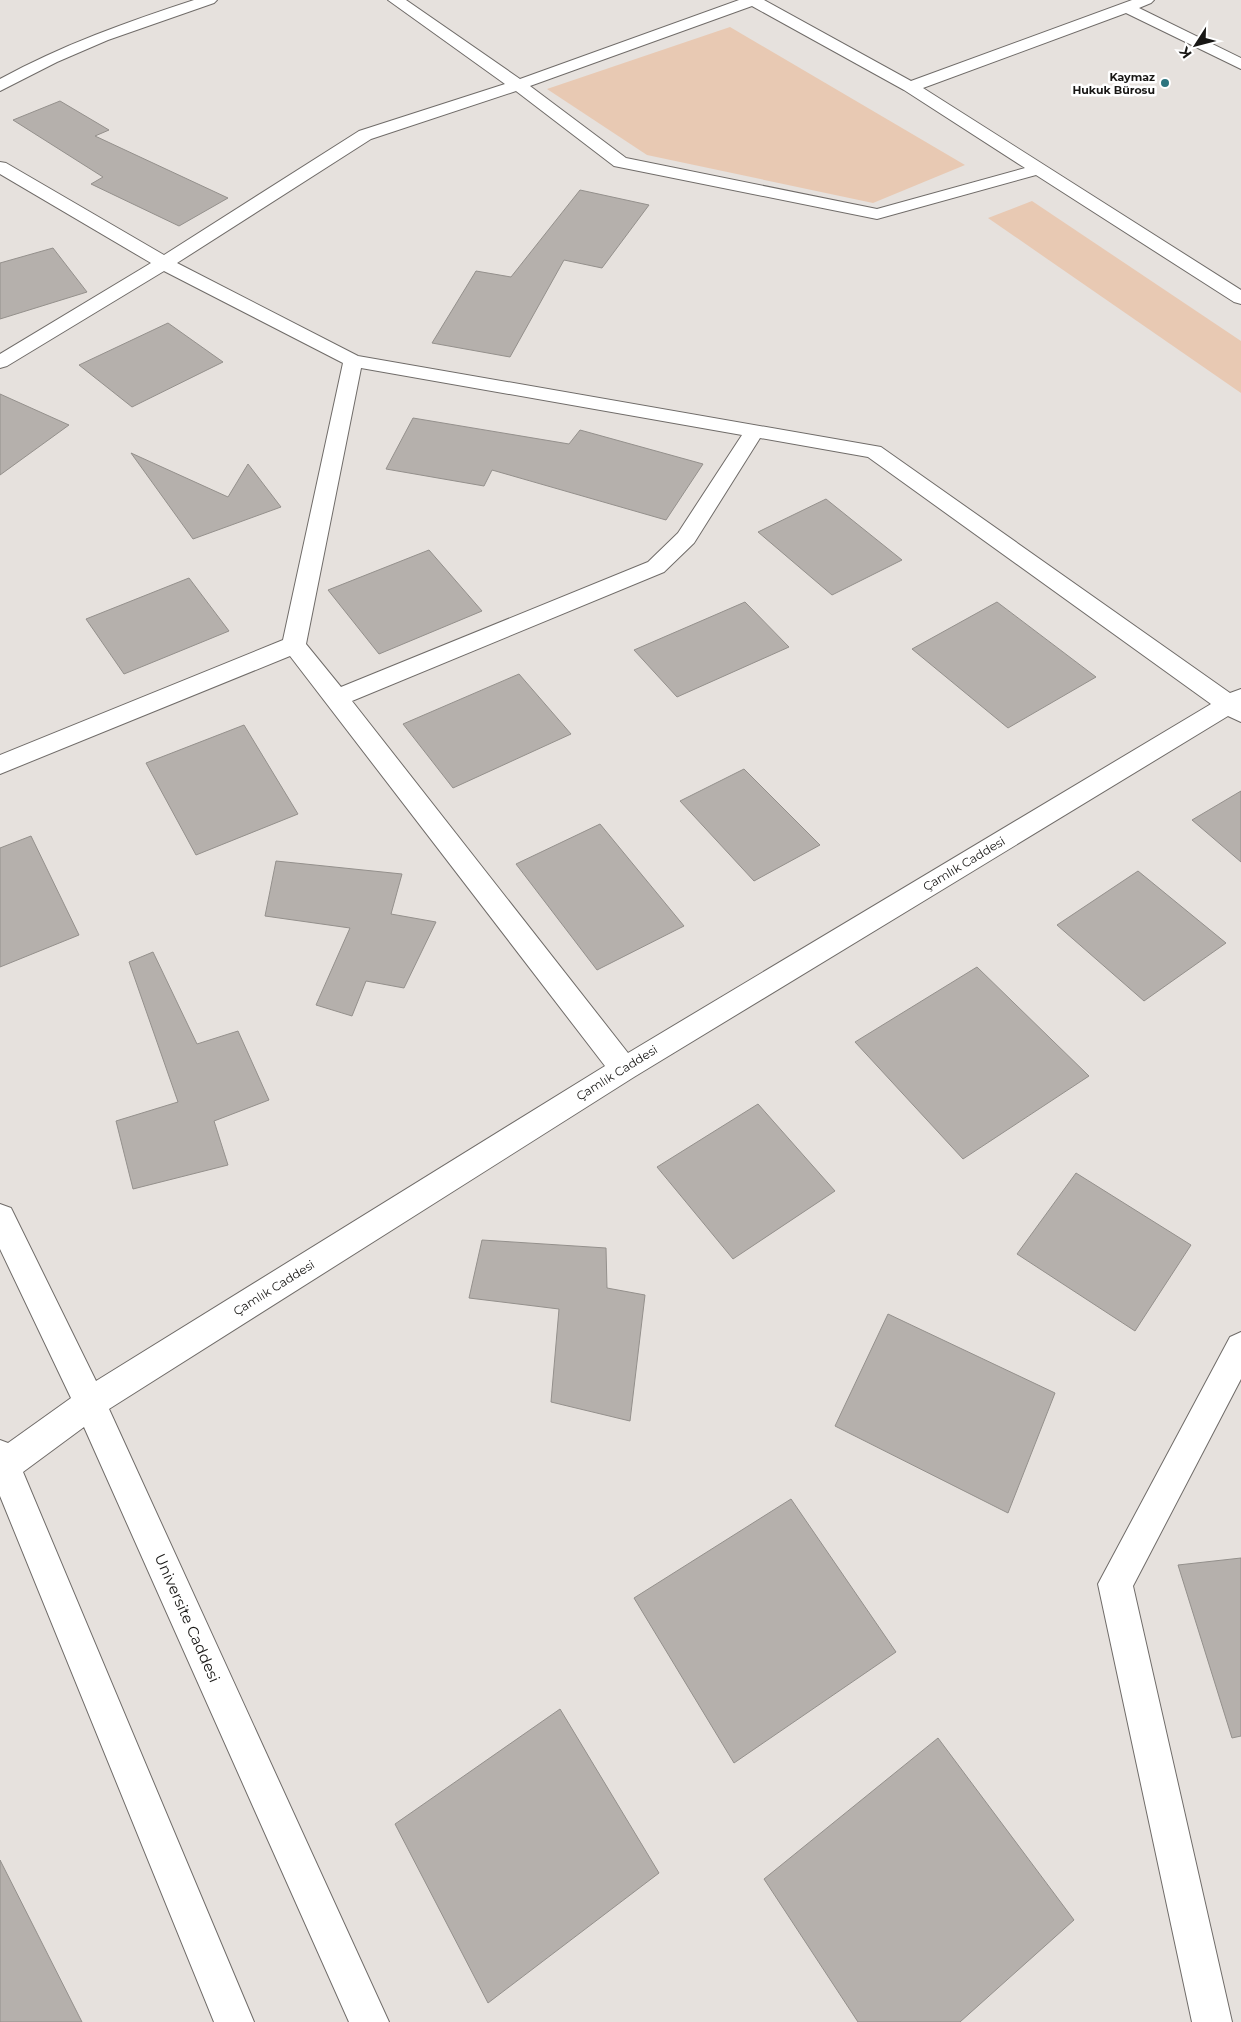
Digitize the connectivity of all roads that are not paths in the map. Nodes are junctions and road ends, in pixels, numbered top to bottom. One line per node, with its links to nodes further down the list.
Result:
1 (209, 0): 8 (street)
2 (396, 0): 7 (street)
3 (753, 0): 7 (street); 9 (street)
4 (1146, 0): 5 (street)
5 (1126, 7): 6 (street); 9 (street)
6 (1241, 64)
7 (518, 85): 11 (street); 12 (street)
8 (0, 86)
9 (910, 87): 11 (street)
10 (0, 167): 12 (street)
11 (1039, 169): 13 (street)
12 (164, 263): 14 (street); 15 (street)
13 (1241, 298)
14 (353, 361): 16 (street); 17 (street)
15 (0, 362)
16 (755, 431): 18 (street); 19 (street)
17 (294, 645): 18 (street); 20 (street)
18 (338, 698): 21 (street)
19 (1237, 705): 21 (street, Çamlık Caddesi)
20 (0, 765)
21 (624, 1069): 24 (street, Çamlık Caddesi)
22 (0, 1217): 24 (street, Universite Caddesi)
23 (1241, 1346): 28 (street)
24 (90, 1403): 25 (street, Çamlık Caddesi); 27 (street, Universite Caddesi)
25 (1, 1464): 26 (street)
26 (234, 2022)
27 (369, 2022)
28 (1212, 2022)

